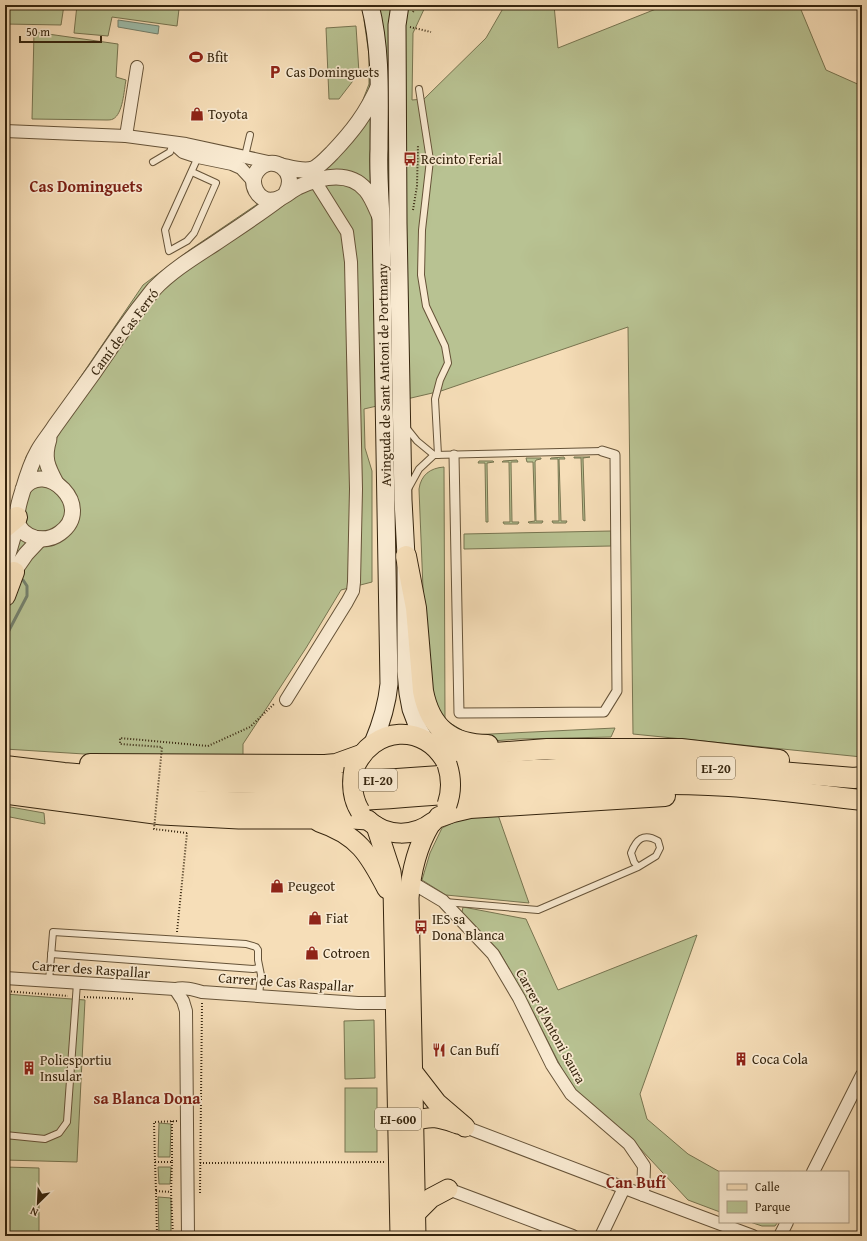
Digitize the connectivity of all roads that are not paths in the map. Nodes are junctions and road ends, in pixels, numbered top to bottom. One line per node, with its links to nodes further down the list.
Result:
1 (370, 5): 4 (main road, Avinguda de Sant Antoni de Portmany / EI-600)
2 (400, 5): 20 (main road, Avinguda de Sant Antoni de Portmany / EI-600)
3 (137, 67): 8 (street)
4 (379, 85): 13 (street); 19 (main road, Avinguda de Sant Antoni de Portmany / EI-600)
5 (419, 89): 24 (lane)
6 (5, 131): 8 (street)
7 (250, 135): 10 (lane)
8 (126, 136): 9 (street)
9 (173, 143): 10 (street); 11 (street); 12 (lane)
10 (245, 156): 13 (street)
11 (198, 157): 14 (lane); 16 (street)
12 (153, 162)
13 (278, 165): 16 (street); 17 (street)
14 (192, 172): 14 (lane)
15 (315, 181): 17 (street, Camí de Cas Ferró); 19 (street, Camí de Cas Ferró); 33 (street)
16 (255, 187): 17 (street); 18 (street)
17 (283, 196): 18 (street, Camí de Cas Ferró)
18 (250, 220): 21 (street, Camí de Cas Ferró)
19 (381, 220): 36 (main road, Avinguda de Sant Antoni de Portmany / EI-600)
20 (401, 421): 24 (lane); 27 (main road, Avinguda de Sant Antoni de Portmany / EI-600)
21 (52, 431): 25 (street, Camí de Cas Ferró); 26 (street, Camí de Cas Ferró)
22 (602, 451): 23 (lane); 23 (street)
23 (454, 454): 24 (lane)
24 (436, 455): 27 (lane)
25 (56, 483): 26 (street); 29 (street)
26 (23, 489): 28 (street)
27 (403, 500): 30 (main road, Avinguda de Sant Antoni de Portmany / EI-600)
28 (13, 522): 29 (street); 31 (street)
29 (40, 539): 31 (street)
30 (406, 556): 34 (highway); 35 (main road, Avinguda de Sant Antoni de Portmany / EI-600)
31 (8, 573): 32 (highway)
32 (5, 596)
33 (286, 700)
34 (681, 749): 35 (highway); 39 (highway)
35 (437, 752): 36 (main road); 45 (main road, EI-600, bridge)
36 (363, 756): 37 (highway); 47 (main road, EI-600, bridge)
37 (5, 757)
38 (5, 766): 40 (highway, EI-20)
39 (862, 772)
40 (862, 778)
41 (5, 784): 42 (highway, EI-20)
42 (730, 786): 44 (highway, EI-20); 45 (highway)
43 (5, 794): 46 (main road)
44 (862, 800)
45 (438, 816): 47 (main road); 49 (main road, EI-600)
46 (309, 819): 47 (main road); 51 (main road)
47 (368, 819): 51 (main road, EI-600)
48 (638, 867): 48 (lane); 50 (lane)
49 (411, 882): 50 (street, Carrer d'Antoni Saura); 62 (main road, EI-600)
50 (443, 901): 71 (street, Carrer d'Antoni Saura)
51 (394, 905): 60 (main road, EI-600)
52 (51, 954): 53 (lane); 53 (lane); 55 (lane)
53 (259, 968): 59 (lane)
54 (5, 978): 55 (street, Carrer des Raspallar)
55 (49, 981): 56 (street, Carrer des Raspallar)
56 (76, 983): 57 (street, Carrer des Raspallar); 66 (lane)
57 (175, 989): 58 (street, Carrer de Cas Raspallar); 61 (street)
58 (202, 992): 59 (street, Carrer de Cas Raspallar); 61 (street)
59 (259, 996): 60 (street, Carrer de Cas Raspallar)
60 (395, 1003): 75 (main road, EI-600)
61 (186, 1011): 74 (street)
62 (413, 1072): 64 (main road, EI-600); 65 (main road)
63 (862, 1075): 67 (street)
64 (414, 1121): 65 (main road); 68 (main road, EI-600)
65 (465, 1127): 69 (street)
66 (5, 1135)
67 (814, 1171)
68 (415, 1174): 70 (main road); 72 (main road, EI-600)
69 (624, 1188): 71 (street); 78 (street)
70 (448, 1189): 72 (main road); 77 (street)
71 (643, 1195): 79 (street)
72 (416, 1213): 76 (main road, EI-600)
73 (786, 1223): 80 (street)
74 (188, 1236)
75 (400, 1236)
76 (416, 1236)
77 (573, 1236)
78 (601, 1236)
79 (753, 1236)
80 (780, 1236)

